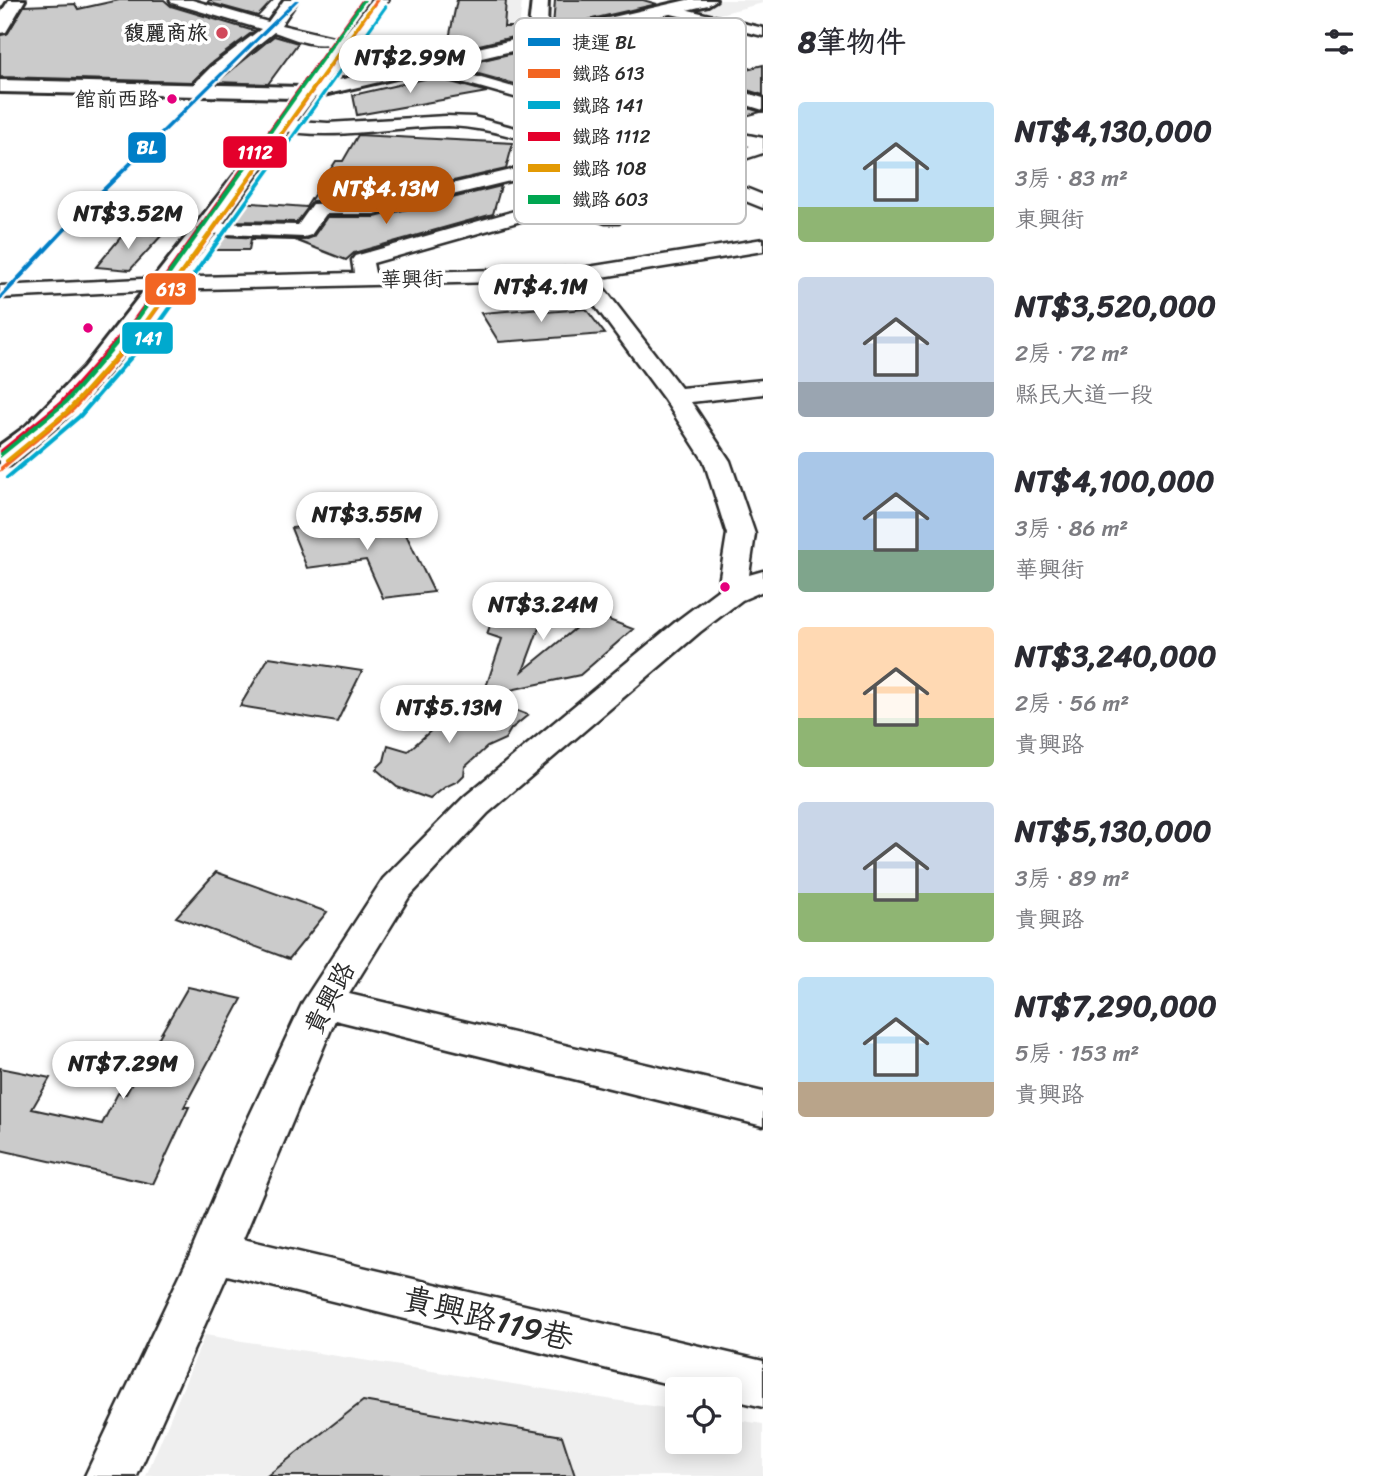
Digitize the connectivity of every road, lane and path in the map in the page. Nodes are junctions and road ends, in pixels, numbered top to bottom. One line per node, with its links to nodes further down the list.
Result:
1 (17, 0): 14 (main road)
2 (177, 0): 12 (street)
3 (291, 0): 12 (street)
4 (358, 0): 16 (main road)
5 (380, 0): 25 (main road)
6 (540, 0): 9 (main road)
7 (708, 0): 8 (main road)
8 (668, 9): 10 (main road); 11 (street)
9 (539, 18)
10 (629, 18)
11 (707, 18)
12 (272, 27): 16 (street); 22 (street)
13 (746, 27): 15 (street)
14 (0, 28)
15 (763, 32)
16 (328, 40): 18 (main road)
17 (514, 45): 19 (main road)
18 (310, 55)
19 (425, 67): 24 (street); 25 (main road)
20 (292, 71): 23 (main road)
21 (0, 86): 22 (main road)
22 (197, 90): 23 (main road)
23 (276, 92): 25 (main road); 28 (main road)
24 (514, 92)
25 (307, 93): 29 (main road)
26 (746, 99): 27 (main road)
27 (763, 104)
28 (262, 112)
29 (282, 125): 30 (street); 37 (main road)
30 (514, 133)
31 (763, 145): 32 (street)
32 (746, 151)
33 (514, 175): 37 (street)
34 (746, 195): 35 (street)
35 (763, 202)
36 (514, 217): 41 (street)
37 (205, 229): 40 (main road)
38 (763, 245): 39 (street, 華興街)
39 (582, 274): 41 (street, 華興街); 44 (street)
40 (146, 279): 41 (street, 華興街); 42 (street, 華興街); 45 (main road); 46 (main road)
41 (365, 279)
42 (0, 292)
43 (763, 387): 44 (street)
44 (675, 396): 47 (street)
45 (0, 441)
46 (0, 459)
47 (733, 510): 48 (street); 50 (street)
48 (763, 516)
49 (763, 580): 50 (street, 貴興路)
50 (732, 594): 51 (street, 貴興路)
51 (323, 1002): 54 (street); 55 (street, 貴興路)
52 (496, 1029): 53 (street)
53 (763, 1093)
54 (763, 1110)
55 (214, 1252): 56 (street, 貴興路119巷); 57 (street, 貴興路)
56 (763, 1384)
57 (111, 1476)

